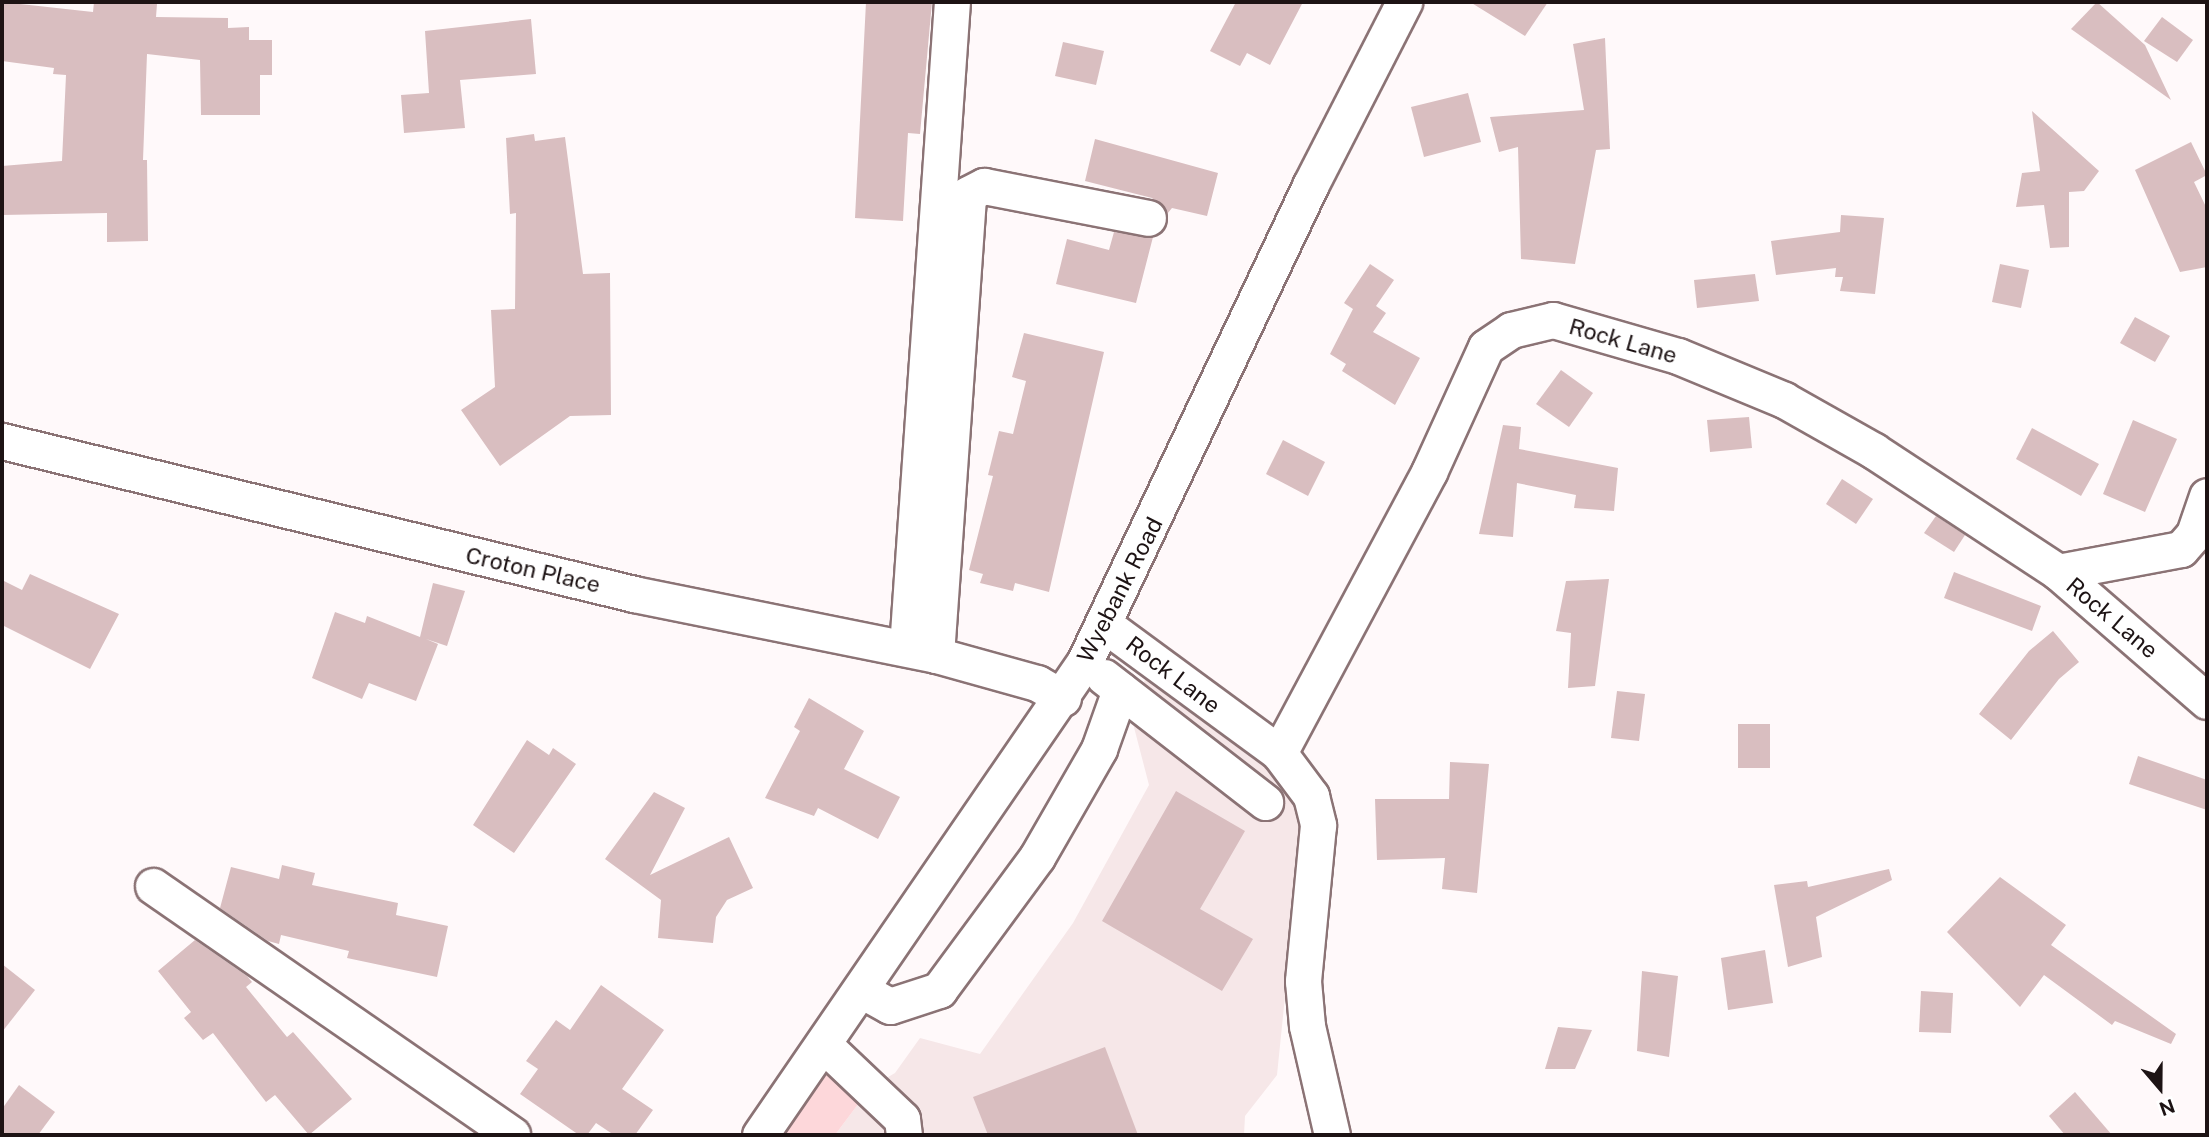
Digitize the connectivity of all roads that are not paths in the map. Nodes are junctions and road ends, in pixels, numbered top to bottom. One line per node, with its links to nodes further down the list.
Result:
1 (952, 2): 8 (street)
2 (1404, 2): 7 (street, Wyebank Road)
3 (1148, 218): 8 (street)
4 (2, 441): 8 (street, Croton Place)
5 (2207, 496): 6 (street)
6 (2058, 572): 12 (street, Rock Lane); 13 (street, Rock Lane)
7 (1105, 625): 9 (street, Wyebank Road); 13 (street, Rock Lane)
8 (922, 652): 11 (street, Croton Place)
9 (1085, 661): 10 (street); 11 (street, Wyebank Road)
10 (1120, 690): 14 (street); 16 (street)
11 (1063, 698): 16 (street, Wyebank Road)
12 (2207, 701)
13 (1279, 753): 21 (street)
14 (1265, 802)
15 (153, 886): 18 (street)
16 (861, 990): 17 (street, Wyebank Road)
17 (823, 1044): 19 (street, Wyebank Road); 20 (street)
18 (512, 1135)
19 (760, 1135)
20 (904, 1135)
21 (1332, 1135)

